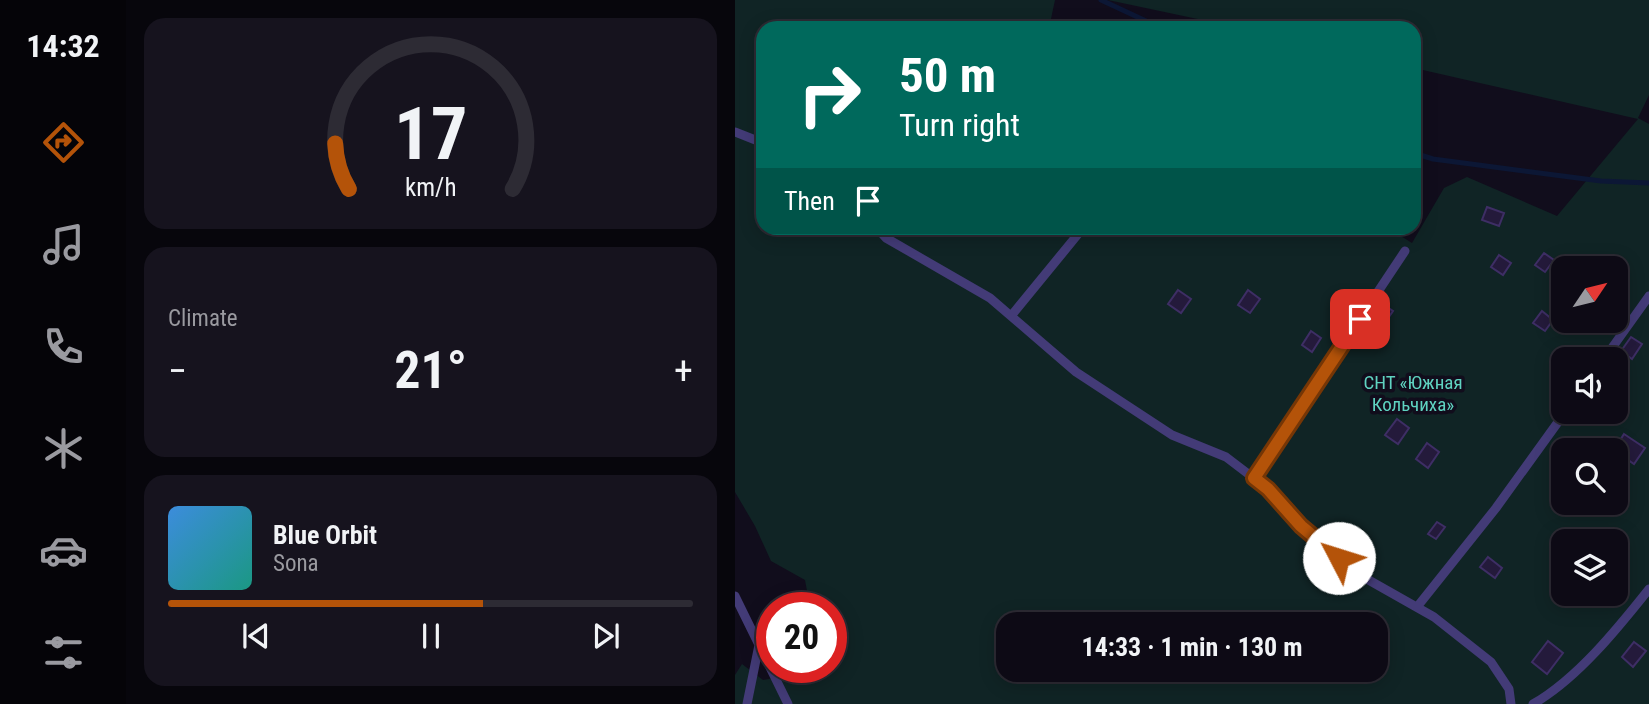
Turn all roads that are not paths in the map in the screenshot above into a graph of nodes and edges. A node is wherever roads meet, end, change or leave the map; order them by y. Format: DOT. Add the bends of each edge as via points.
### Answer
graph roads {
  1 [pos="735,132"];
  2 [pos="756,140"];
  3 [pos="883,235"];
  4 [pos="1077,235"];
  5 [pos="1405,251"];
  6 [pos="1649,296"];
  7 [pos="1011,316"];
  8 [pos="1613,347"];
  9 [pos="1557,424"];
  10 [pos="1254,478"];
  11 [pos="1649,589"];
  12 [pos="735,596"];
  13 [pos="1416,607"];
  14 [pos="756,639"];
  15 [pos="756,660"];
  16 [pos="778,683"];
  17 [pos="747,704"];
  18 [pos="788,704"];
  19 [pos="1511,704"];
  20 [pos="1533,704"];
  1 -- 2 [label="lane"];
  3 -- 7 [label="lane" via="990,298"];
  4 -- 7 [label="lane"];
  5 -- 10 [label="lane"];
  6 -- 8 [label="lane"];
  7 -- 10 [label="lane" via="1076,372 1172,435 1226,457"];
  9 -- 13 [label="lane"];
  10 -- 13 [label="lane" via="1301,526 1358,573"];
  11 -- 20 [label="lane" via="1613,635 1549,695"];
  12 -- 14 [label="lane"];
  13 -- 19 [label="lane" via="1491,662 1509,689"];
  15 -- 17 [label="lane"];
  16 -- 18 [label="lane"];
}
